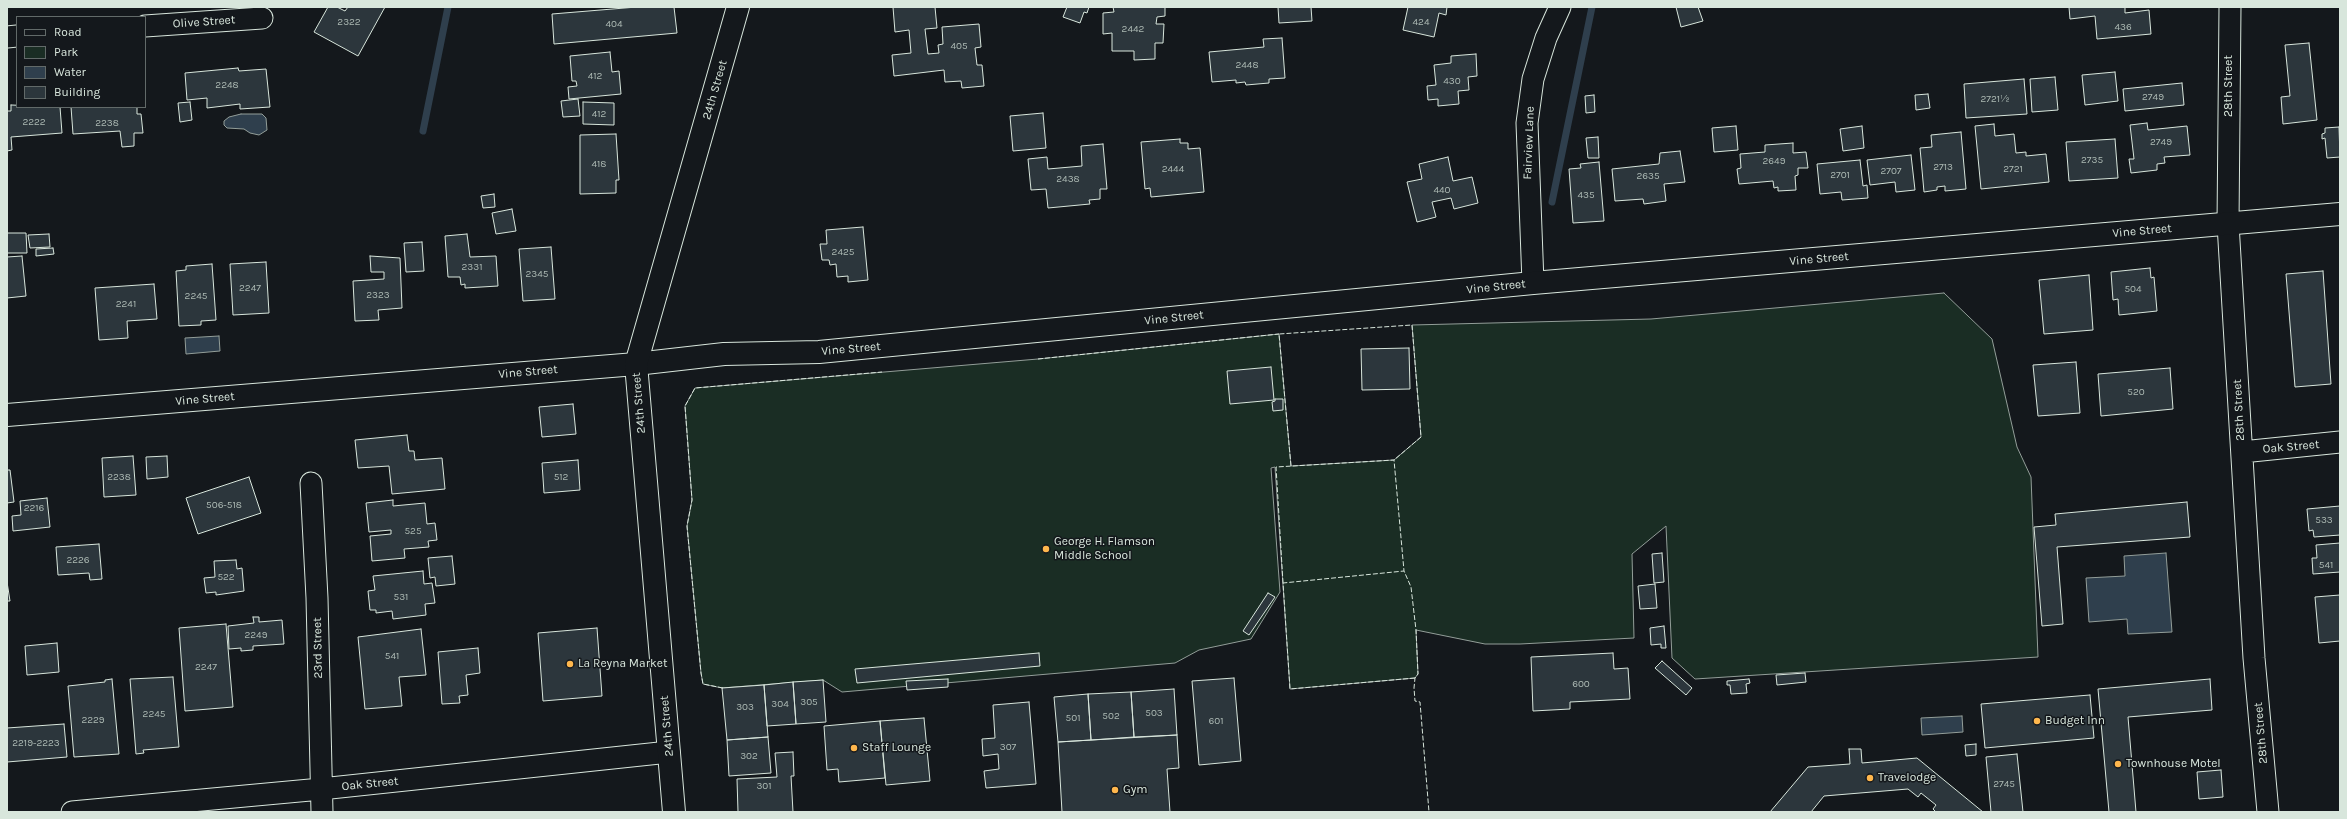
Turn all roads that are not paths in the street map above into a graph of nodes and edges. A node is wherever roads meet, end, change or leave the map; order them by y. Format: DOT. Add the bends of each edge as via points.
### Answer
graph roads {
  1 [pos="738,7"];
  2 [pos="1560,7"];
  3 [pos="2230,7"];
  4 [pos="262,18"];
  5 [pos="146,26"];
  6 [pos="2340,214"];
  7 [pos="2228,224"];
  8 [pos="1533,283"];
  9 [pos="636,364"];
  10 [pos="7,415"];
  11 [pos="2340,442"];
  12 [pos="2242,452"];
  13 [pos="311,483"];
  14 [pos="669,752"];
  15 [pos="321,789"];
  16 [pos="72,812"];
  17 [pos="322,812"];
  18 [pos="674,812"];
  19 [pos="2268,812"];
  1 -- 9 [label="street, 24th Street"];
  2 -- 8 [label="street, Fairview Lane" via="1546,38 1533,79 1527,123"];
  3 -- 7 [label="street, 28th Street"];
  4 -- 5 [label="street, Olive Street"];
  6 -- 7 [label="street, Vine Street"];
  7 -- 8 [label="street, Vine Street"];
  7 -- 12 [label="street, 28th Street"];
  8 -- 9 [label="street, Vine Street" via="827,352 724,354"];
  9 -- 10 [label="street, Vine Street"];
  9 -- 14 [label="street, 24th Street"];
  11 -- 12 [label="street, Oak Street"];
  12 -- 19 [label="street, 28th Street" via="2254,658"];
  13 -- 15 [label="street, 23rd Street" via="318,598"];
  14 -- 15 [label="street, Oak Street"];
  14 -- 18 [label="street, 24th Street"];
  15 -- 16 [label="street, Oak Street"];
  15 -- 17 [label="street, 23rd Street"];
}
